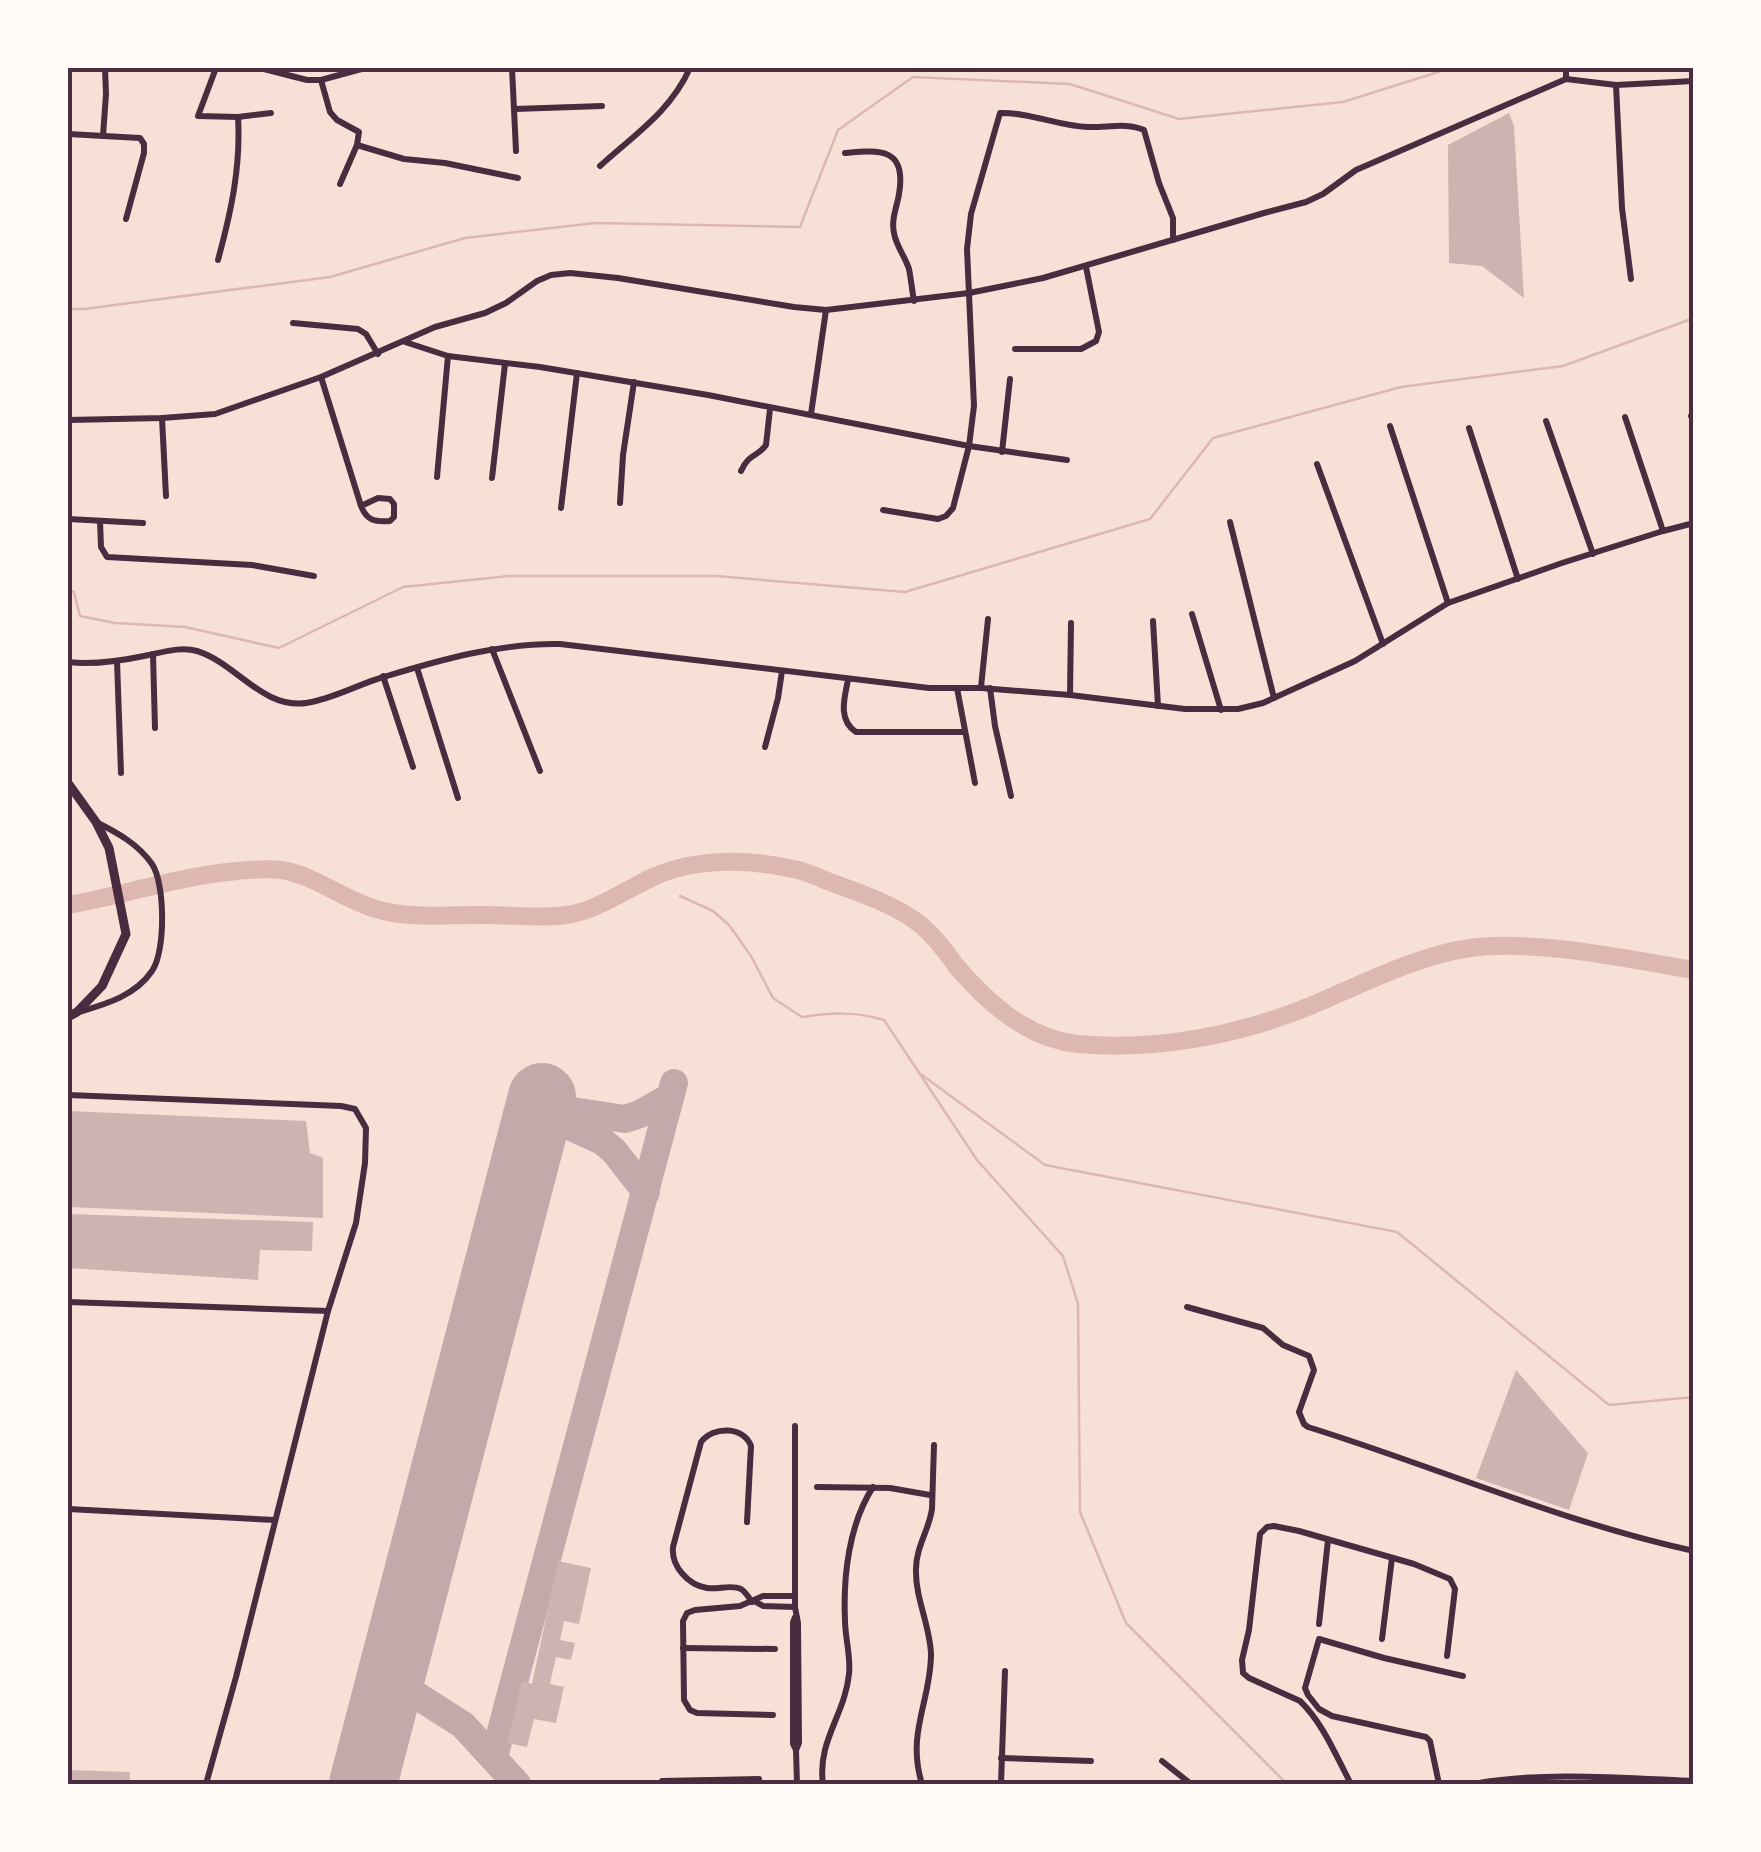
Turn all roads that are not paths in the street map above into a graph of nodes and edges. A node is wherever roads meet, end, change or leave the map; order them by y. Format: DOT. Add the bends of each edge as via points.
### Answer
graph roads {
  1 [pos="105,68"];
  2 [pos="216,68"];
  3 [pos="260,68"];
  4 [pos="366,68"];
  5 [pos="512,68"];
  6 [pos="690,68"];
  7 [pos="1566,68"];
  8 [pos="351,69"];
  9 [pos="1566,79"];
  10 [pos="321,80"];
  11 [pos="1694,82"];
  12 [pos="1616,85"];
  13 [pos="602,106"];
  14 [pos="514,110"];
  15 [pos="272,113"];
  16 [pos="238,117"];
  17 [pos="68,134"];
  18 [pos="103,136"];
  19 [pos="357,144"];
  20 [pos="516,151"];
  21 [pos="845,153"];
  22 [pos="600,166"];
  23 [pos="518,178"];
  24 [pos="340,184"];
  25 [pos="126,220"];
  26 [pos="1173,240"];
  27 [pos="218,260"];
  28 [pos="1086,267"];
  29 [pos="1631,279"];
  30 [pos="969,293"];
  31 [pos="914,300"];
  32 [pos="826,310"];
  33 [pos="292,323"];
  34 [pos="404,341"];
  35 [pos="1015,349"];
  36 [pos="378,354"];
  37 [pos="448,356"];
  38 [pos="505,364"];
  39 [pos="577,374"];
  40 [pos="321,377"];
  41 [pos="1010,379"];
  42 [pos="634,382"];
  43 [pos="770,409"];
  44 [pos="811,414"];
  45 [pos="1625,417"];
  46 [pos="162,418"];
  47 [pos="68,420"];
  48 [pos="1546,421"];
  49 [pos="1390,426"];
  50 [pos="1468,428"];
  51 [pos="968,446"];
  52 [pos="1002,452"];
  53 [pos="1067,460"];
  54 [pos="1317,464"];
  55 [pos="741,471"];
  56 [pos="437,477"];
  57 [pos="492,478"];
  58 [pos="166,496"];
  59 [pos="620,503"];
  60 [pos="361,506"];
  61 [pos="561,508"];
  62 [pos="883,510"];
  63 [pos="68,519"];
  64 [pos="100,521"];
  65 [pos="1230,522"];
  66 [pos="144,523"];
  67 [pos="1694,523"];
  68 [pos="1663,530"];
  69 [pos="1593,554"];
  70 [pos="314,576"];
  71 [pos="1518,579"];
  72 [pos="1448,604"];
  73 [pos="1192,614"];
  74 [pos="988,619"];
  75 [pos="1153,621"];
  76 [pos="1071,623"];
  77 [pos="1383,644"];
  78 [pos="492,649"];
  79 [pos="153,654"];
  80 [pos="116,660"];
  81 [pos="68,662"];
  82 [pos="417,668"];
  83 [pos="782,671"];
  84 [pos="383,676"];
  85 [pos="848,680"];
  86 [pos="957,688"];
  87 [pos="985,688"];
  88 [pos="1070,695"];
  89 [pos="1274,698"];
  90 [pos="1158,706"];
  91 [pos="1222,710"];
  92 [pos="155,728"];
  93 [pos="964,732"];
  94 [pos="765,748"];
  95 [pos="413,767"];
  96 [pos="540,771"];
  97 [pos="121,774"];
  98 [pos="68,783"];
  99 [pos="975,783"];
  100 [pos="1011,796"];
  101 [pos="458,798"];
  102 [pos="96,822"];
  103 [pos="72,1014"];
  104 [pos="68,1095"];
  105 [pos="68,1302"];
  106 [pos="1188,1306"];
  107 [pos="328,1311"];
  108 [pos="795,1426"];
  109 [pos="934,1445"];
  110 [pos="817,1487"];
  111 [pos="873,1487"];
  112 [pos="931,1495"];
  113 [pos="68,1509"];
  114 [pos="275,1520"];
  115 [pos="747,1522"];
  116 [pos="1328,1540"];
  117 [pos="1694,1552"];
  118 [pos="1392,1558"];
  119 [pos="795,1596"];
  120 [pos="753,1601"];
  121 [pos="795,1607"];
  122 [pos="1319,1624"];
  123 [pos="1382,1639"];
  124 [pos="684,1648"];
  125 [pos="776,1649"];
  126 [pos="1448,1656"];
  127 [pos="1005,1671"];
  128 [pos="1463,1676"];
  129 [pos="773,1714"];
  130 [pos="1002,1758"];
  131 [pos="1091,1761"];
  132 [pos="1162,1761"];
  133 [pos="662,1780"];
  134 [pos="1694,1782"];
  135 [pos="206,1784"];
  136 [pos="759,1784"];
  137 [pos="797,1784"];
  138 [pos="822,1784"];
  139 [pos="922,1784"];
  140 [pos="1001,1784"];
  141 [pos="1191,1784"];
  142 [pos="1351,1784"];
  143 [pos="1439,1784"];
  144 [pos="1473,1784"];
  1 -- 18 [label="street"];
  2 -- 16 [label="street" via="198,116"];
  3 -- 10 [label="street"];
  4 -- 8 [label="street"];
  5 -- 14 [label="street"];
  6 -- 22 [label="street" via="662,110"];
  7 -- 9 [label="street"];
  8 -- 10 [label="street"];
  9 -- 12 [label="street"];
  9 -- 26 [label="street" via="1356,170 1306,202"];
  10 -- 19 [label="street" via="330,112 356,128"];
  11 -- 12 [label="street"];
  12 -- 29 [label="street"];
  13 -- 14 [label="street"];
  14 -- 20 [label="street"];
  15 -- 16 [label="street"];
  16 -- 27 [label="street" via="234,203"];
  17 -- 18 [label="street"];
  18 -- 25 [label="street" via="140,138 144,144"];
  19 -- 23 [label="street"];
  19 -- 24 [label="street"];
  21 -- 31 [label="street" via="884,152 896,163 900,188 892,223"];
  26 -- 28 [label="street"];
  26 -- 30 [label="street" via="1173,218 1144,130 1003,112 969,226"];
  28 -- 30 [label="street"];
  28 -- 35 [label="street" via="1096,341 1081,349"];
  30 -- 31 [label="street"];
  30 -- 51 [label="street" via="974,406"];
  31 -- 32 [label="street"];
  32 -- 34 [label="street" via="570,273 550,275 485,314"];
  32 -- 44 [label="street"];
  33 -- 36 [label="street" via="358,329"];
  34 -- 36 [label="street"];
  34 -- 37 [label="street"];
  36 -- 40 [label="street"];
  37 -- 38 [label="street"];
  37 -- 56 [label="street"];
  38 -- 39 [label="street"];
  38 -- 57 [label="street"];
  39 -- 42 [label="street"];
  39 -- 61 [label="street"];
  40 -- 46 [label="street" via="215,414"];
  40 -- 60 [label="street"];
  41 -- 52 [label="street"];
  42 -- 43 [label="street"];
  42 -- 59 [label="street"];
  43 -- 44 [label="street"];
  43 -- 55 [label="street" via="766,445"];
  44 -- 51 [label="street"];
  45 -- 68 [label="street"];
  46 -- 47 [label="street"];
  46 -- 58 [label="street"];
  48 -- 69 [label="street"];
  49 -- 72 [label="street"];
  50 -- 71 [label="street"];
  51 -- 52 [label="street"];
  51 -- 62 [label="street" via="946,516"];
  52 -- 53 [label="street"];
  54 -- 77 [label="street"];
  60 -- 60 [label="street" via="372,521 394,516 390,499"];
  63 -- 64 [label="street"];
  64 -- 66 [label="street"];
  64 -- 70 [label="street" via="107,557 252,564"];
  65 -- 89 [label="street"];
  67 -- 68 [label="street"];
  68 -- 69 [label="street"];
  69 -- 71 [label="street"];
  71 -- 72 [label="street"];
  72 -- 77 [label="street"];
  73 -- 91 [label="street"];
  74 -- 87 [label="street"];
  75 -- 90 [label="street"];
  76 -- 88 [label="street"];
  77 -- 89 [label="street"];
  78 -- 82 [label="street"];
  78 -- 83 [label="street" via="560,644"];
  78 -- 96 [label="street"];
  79 -- 80 [label="street"];
  79 -- 84 [label="street" via="197,651 258,691 292,704"];
  79 -- 92 [label="street"];
  80 -- 81 [label="street"];
  80 -- 97 [label="street"];
  82 -- 84 [label="street"];
  82 -- 101 [label="street"];
  83 -- 85 [label="street"];
  83 -- 94 [label="street"];
  84 -- 95 [label="street"];
  85 -- 86 [label="street"];
  85 -- 93 [label="street" via="844,718 856,732"];
  86 -- 87 [label="street"];
  86 -- 93 [label="street"];
  87 -- 88 [label="street"];
  87 -- 100 [label="street"];
  88 -- 90 [label="street"];
  89 -- 91 [label="street"];
  90 -- 91 [label="street"];
  93 -- 99 [label="street"];
  98 -- 102 [label="main road"];
  102 -- 103 [label="main road" via="109,848 126,934 102,986"];
  102 -- 103 [label="street" via="121,834 156,871 160,955 125,996"];
  104 -- 107 [label="street" via="355,1109 366,1128 365,1163 356,1222"];
  105 -- 107 [label="street"];
  106 -- 117 [label="street" via="1263,1328 1309,1356 1314,1370 1299,1412 1308,1427 1596,1526"];
  107 -- 114 [label="street"];
  108 -- 119 [label="street"];
  109 -- 112 [label="street"];
  110 -- 111 [label="street"];
  111 -- 112 [label="street"];
  111 -- 138 [label="street" via="854,1527 844,1602 849,1674 823,1750"];
  112 -- 139 [label="street" via="915,1574 931,1656 916,1733"];
  113 -- 114 [label="street"];
  114 -- 135 [label="street"];
  115 -- 120 [label="street" via="749,1438 716,1431 701,1442 672,1559 702,1587 742,1589"];
  116 -- 118 [label="street"];
  116 -- 122 [label="street"];
  116 -- 142 [label="street" via="1274,1526 1260,1534 1242,1669 1306,1706"];
  118 -- 123 [label="street"];
  118 -- 126 [label="street" via="1454,1583"];
  119 -- 120 [label="street"];
  119 -- 121 [label="street"];
  120 -- 121 [label="street"];
  120 -- 124 [label="street" via="688,1613"];
  121 -- 137 [label="street"];
  124 -- 125 [label="street"];
  124 -- 129 [label="street" via="684,1700 690,1710"];
  127 -- 130 [label="street"];
  128 -- 143 [label="street" via="1319,1639 1306,1685 1328,1714 1426,1737"];
  130 -- 131 [label="street"];
  130 -- 140 [label="street"];
  132 -- 141 [label="street"];
  133 -- 136 [label="street"];
  134 -- 144 [label="street"];
}
